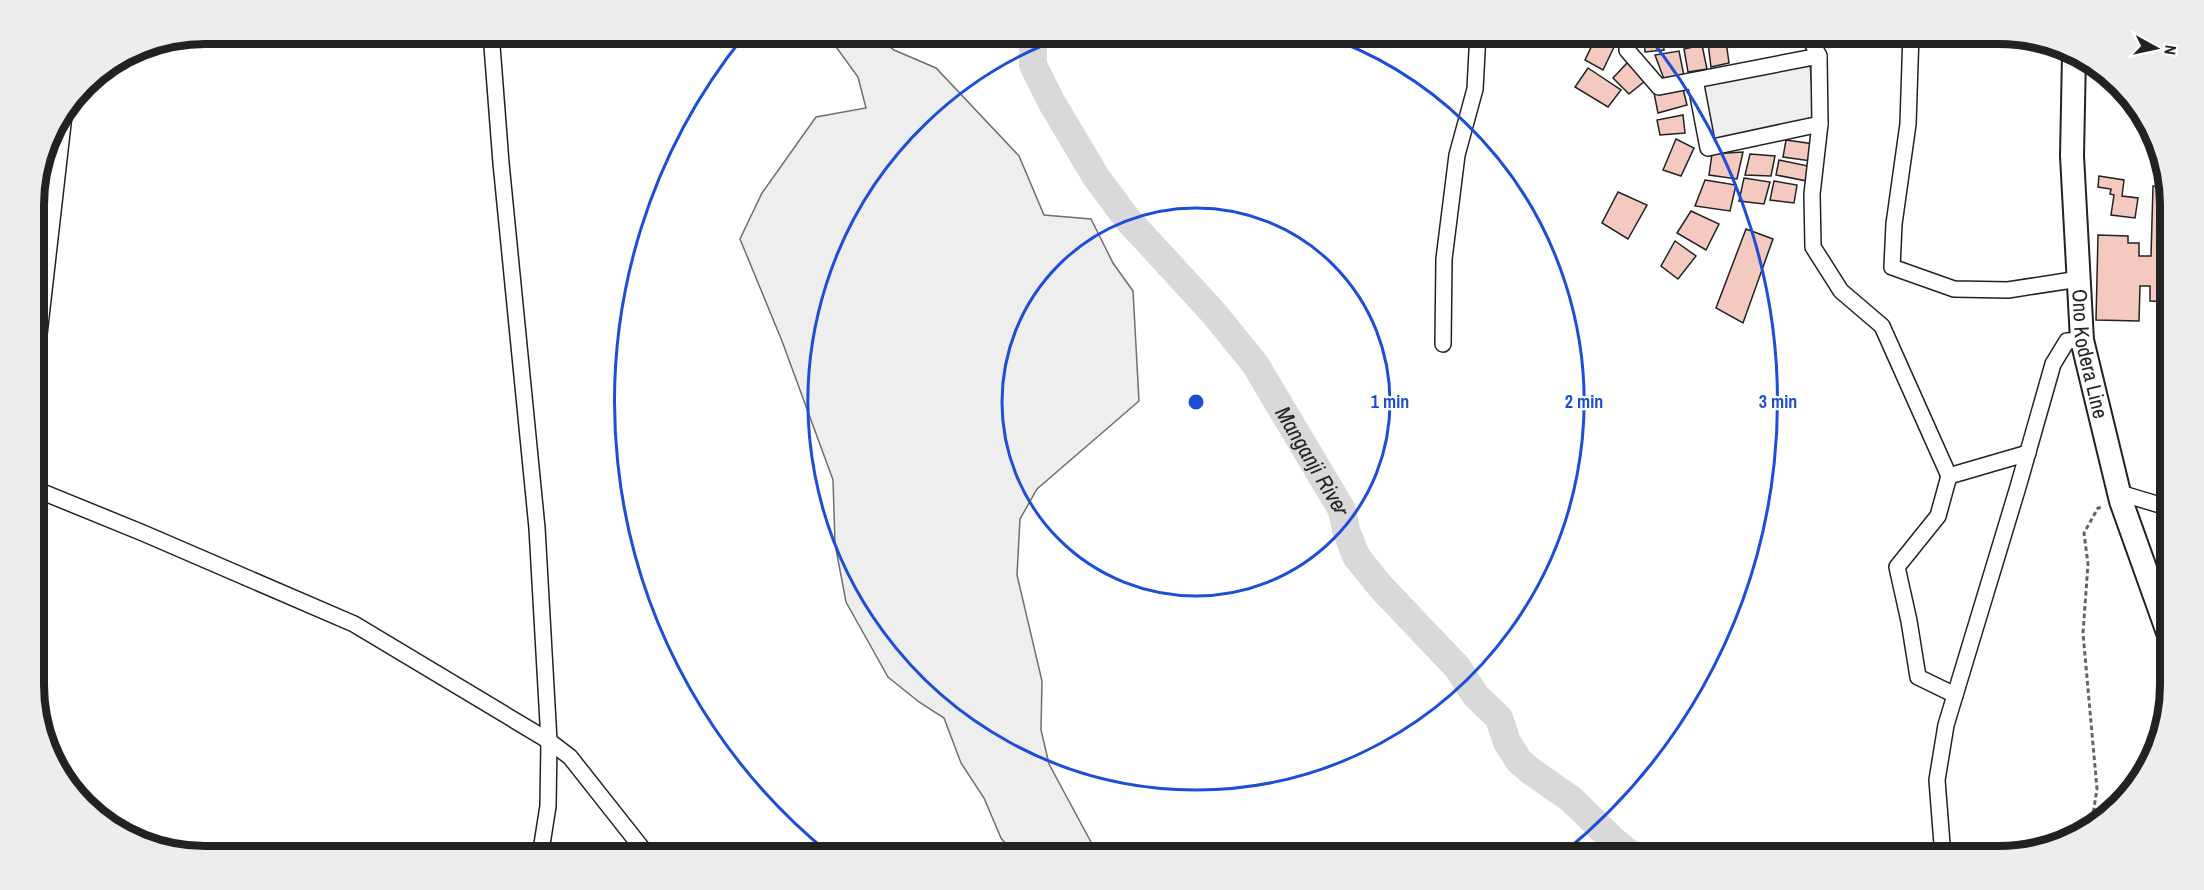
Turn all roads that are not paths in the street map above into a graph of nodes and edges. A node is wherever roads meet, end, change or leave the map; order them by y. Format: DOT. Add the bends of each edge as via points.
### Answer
graph roads {
  1 [pos="1477,43"];
  2 [pos="1630,43"];
  3 [pos="1812,43"];
  4 [pos="1911,43"];
  5 [pos="492,44"];
  6 [pos="1819,56"];
  7 [pos="2074,62"];
  8 [pos="1695,80"];
  9 [pos="1820,124"];
  10 [pos="58,138"];
  11 [pos="44,264"];
  12 [pos="2079,279"];
  13 [pos="2082,340"];
  14 [pos="1443,344"];
  15 [pos="2028,453"];
  16 [pos="1949,476"];
  17 [pos="44,493"];
  18 [pos="2121,497"];
  19 [pos="2160,506"];
  20 [pos="2160,609"];
  21 [pos="1955,695"];
  22 [pos="549,741"];
  23 [pos="542,846"];
  24 [pos="640,846"];
  25 [pos="1942,846"];
  1 -- 14 [label="street" via="1475,89 1458,154 1444,259"];
  2 -- 8 [label="street" via="1627,51 1659,87"];
  3 -- 6 [label="street"];
  4 -- 12 [label="street" via="1908,124 1892,267 1954,289 2008,290"];
  5 -- 22 [label="street" via="537,528"];
  6 -- 8 [label="street"];
  6 -- 9 [label="street"];
  7 -- 12 [label="main road, Ono Kodera Line" via="2072,156"];
  8 -- 9 [label="street" via="1708,148"];
  9 -- 16 [label="street" via="1812,194 1813,247 1841,291 1882,326"];
  10 -- 11 [label="street"];
  12 -- 13 [label="main road, Ono Kodera Line"];
  13 -- 15 [label="street" via="2067,341 2053,364"];
  13 -- 18 [label="main road, Ono Kodera Line"];
  15 -- 16 [label="street"];
  15 -- 21 [label="street"];
  16 -- 21 [label="street" via="1938,516 1896,567 1918,677"];
  17 -- 22 [label="street" via="354,624"];
  18 -- 19 [label="street"];
  18 -- 20 [label="main road, Ono Kodera Line"];
  21 -- 25 [label="street" via="1937,780"];
  22 -- 23 [label="street" via="548,806"];
  22 -- 24 [label="street" via="570,757"];
}
